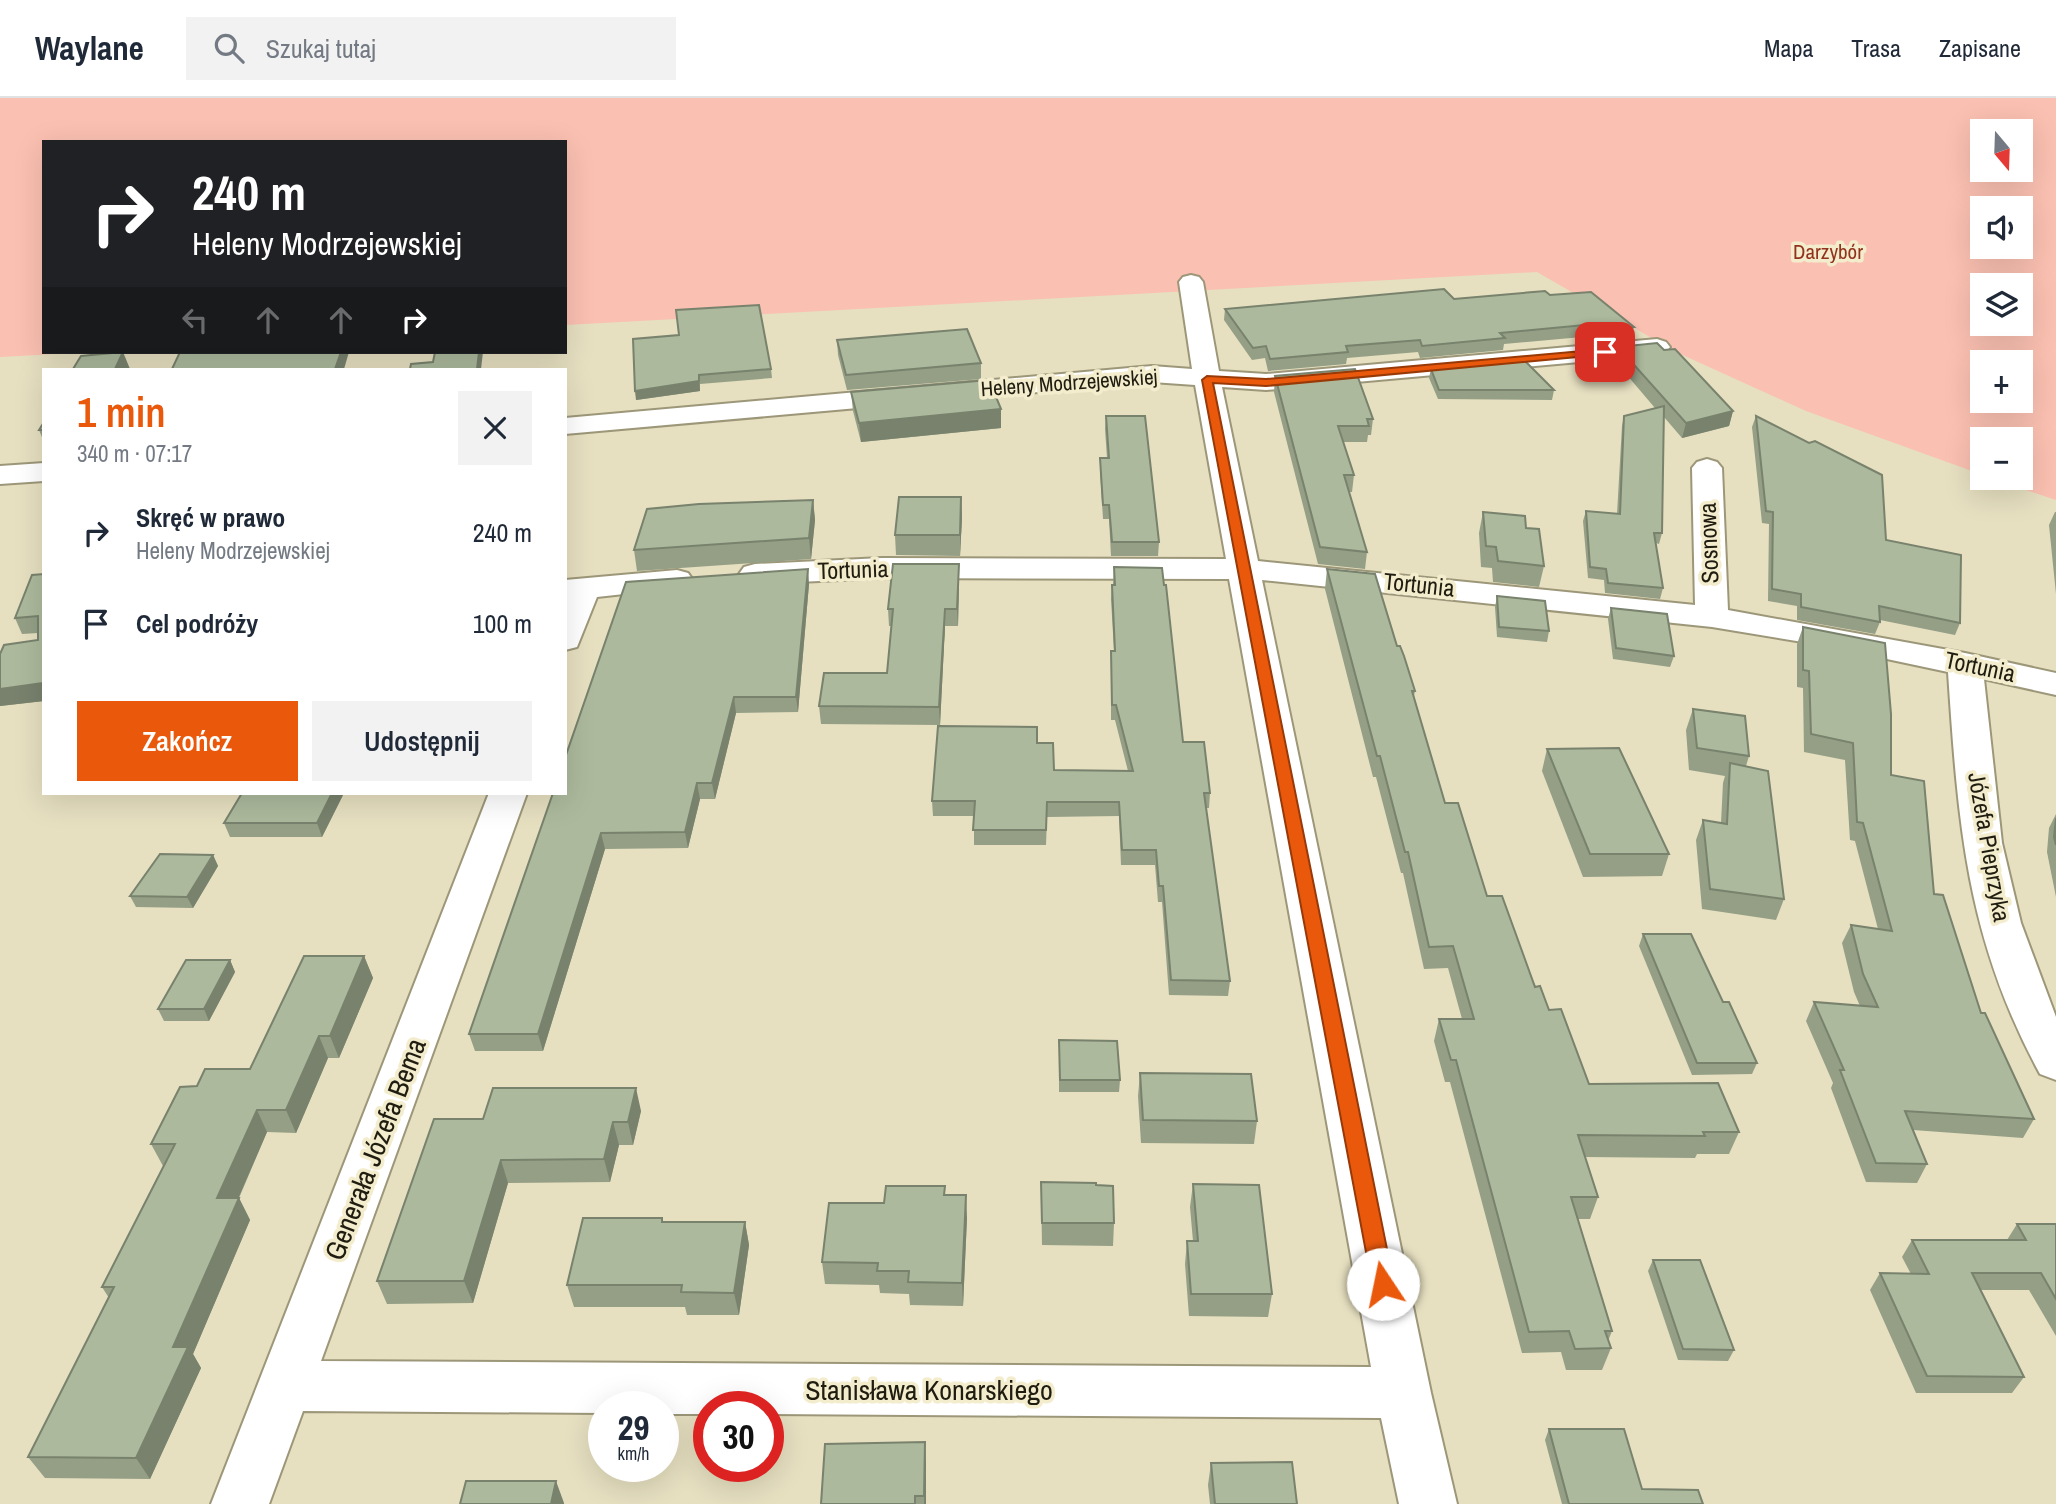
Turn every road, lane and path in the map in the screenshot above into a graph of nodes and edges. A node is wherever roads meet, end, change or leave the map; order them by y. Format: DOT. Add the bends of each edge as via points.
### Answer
graph roads {
  1 [pos="1191,282"];
  2 [pos="1657,347"];
  3 [pos="1207,380"];
  4 [pos="567,426"];
  5 [pos="1707,467"];
  6 [pos="42,471"];
  7 [pos="0,475"];
  8 [pos="1246,569"];
  9 [pos="575,589"];
  10 [pos="1712,618"];
  11 [pos="567,630"];
  12 [pos="1965,663"];
  13 [pos="2056,684"];
  14 [pos="507,795"];
  15 [pos="2056,1062"];
  16 [pos="286,1387"];
  17 [pos="1404,1393"];
  18 [pos="240,1504"];
  19 [pos="1428,1504"];
  1 -- 3 [label="street"];
  2 -- 3 [label="street, Heleny Modrzejewskiej" via="1266,382"];
  3 -- 4 [label="street, Heleny Modrzejewskiej" via="1152,374"];
  3 -- 8 [label="street"];
  5 -- 10 [label="street, Sosnowa"];
  6 -- 7 [label="street"];
  8 -- 9 [label="street, Tortunia" via="881,568"];
  8 -- 10 [label="street, Tortunia"];
  8 -- 17 [label="street"];
  9 -- 11 [label="street"];
  10 -- 12 [label="street, Tortunia"];
  12 -- 13 [label="street, Tortunia"];
  12 -- 15 [label="street, Józefa Pieprzyka" via="1993,902 2013,964"];
  14 -- 16 [label="street, Generała Józefa Bema"];
  16 -- 17 [label="street, Stanisława Konarskiego"];
  16 -- 18 [label="street, Generała Józefa Bema"];
  17 -- 19 [label="street"];
}
